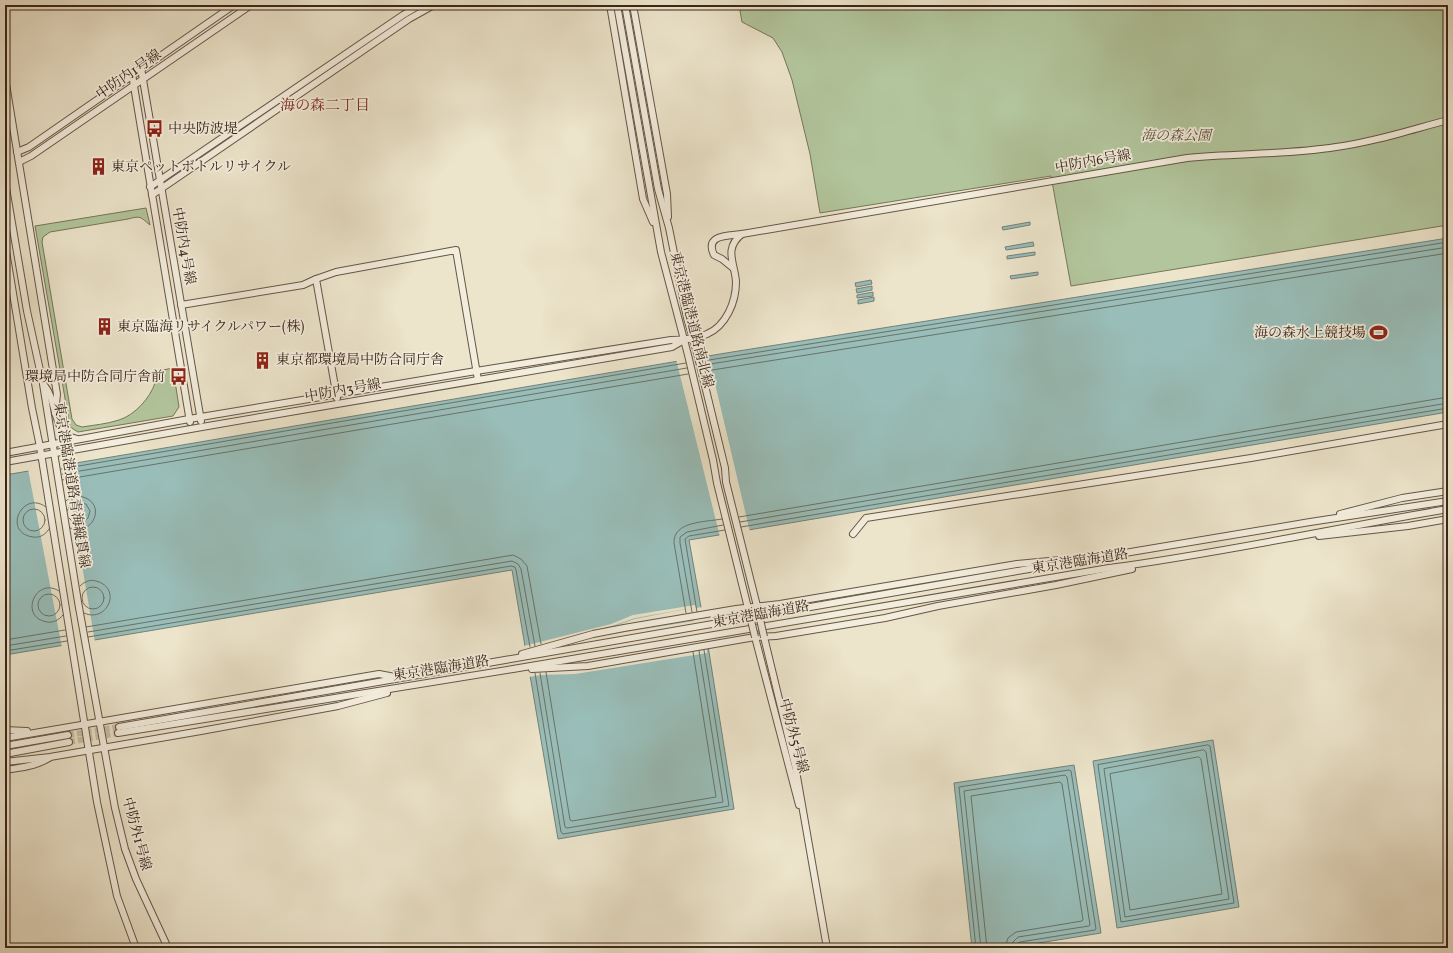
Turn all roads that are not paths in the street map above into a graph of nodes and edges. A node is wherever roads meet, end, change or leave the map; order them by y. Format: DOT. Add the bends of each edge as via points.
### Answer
graph roads {
  1 [pos="234,5"];
  2 [pos="251,5"];
  3 [pos="420,5"];
  4 [pos="434,5"];
  5 [pos="610,5"];
  6 [pos="617,5"];
  7 [pos="625,5"];
  8 [pos="633,5"];
  9 [pos="141,68"];
  10 [pos="132,74"];
  11 [pos="5,78"];
  12 [pos="143,80"];
  13 [pos="134,86"];
  14 [pos="1448,120"];
  15 [pos="17,152"];
  16 [pos="19,162"];
  17 [pos="160,181"];
  18 [pos="5,182"];
  19 [pos="150,187"];
  20 [pos="161,189"];
  21 [pos="152,195"];
  22 [pos="669,228"];
  23 [pos="657,231"];
  24 [pos="742,234"];
  25 [pos="725,237"];
  26 [pos="5,244"];
  27 [pos="732,246"];
  28 [pos="733,268"];
  29 [pos="316,279"];
  30 [pos="181,305"];
  31 [pos="693,338"];
  32 [pos="684,340"];
  33 [pos="476,371"];
  34 [pos="478,380"];
  35 [pos="43,384"];
  36 [pos="336,395"];
  37 [pos="338,404"];
  38 [pos="55,413"];
  39 [pos="200,418"];
  40 [pos="189,419"];
  41 [pos="1448,424"];
  42 [pos="202,427"];
  43 [pos="191,429"];
  44 [pos="80,439"];
  45 [pos="53,445"];
  46 [pos="40,447"];
  47 [pos="5,453"];
  48 [pos="54,454"];
  49 [pos="41,456"];
  50 [pos="5,462"];
  51 [pos="1448,491"];
  52 [pos="1448,501"];
  53 [pos="1448,509"];
  54 [pos="1448,519"];
  55 [pos="1310,522"];
  56 [pos="853,534"];
  57 [pos="1303,536"];
  58 [pos="1109,556"];
  59 [pos="1149,563"];
  60 [pos="757,606"];
  61 [pos="748,608"];
  62 [pos="755,637"];
  63 [pos="764,637"];
  64 [pos="503,660"];
  65 [pos="514,669"];
  66 [pos="401,678"];
  67 [pos="434,682"];
  68 [pos="100,721"];
  69 [pos="85,724"];
  70 [pos="5,730"];
  71 [pos="37,732"];
  72 [pos="68,735"];
  73 [pos="5,738"];
  74 [pos="69,742"];
  75 [pos="5,746"];
  76 [pos="104,747"];
  77 [pos="89,750"];
  78 [pos="5,754"];
  79 [pos="50,757"];
  80 [pos="5,762"];
  81 [pos="5,770"];
  82 [pos="809,840"];
  83 [pos="136,948"];
  84 [pos="168,948"];
  85 [pos="827,948"];
  1 -- 9 [label="street, 中防内1号線"];
  2 -- 12 [label="street, 中防内1号線"];
  3 -- 17 [label="street"];
  4 -- 20 [label="street" via="409,19"];
  5 -- 23 [label="street" via="642,199"];
  6 -- 23 [label="street, 東京港臨港道路南北線"];
  7 -- 22 [label="street, 東京港臨港道路南北線" via="658,189"];
  8 -- 22 [label="street" via="667,194"];
  9 -- 10 [label="street, 中防内1号線"];
  9 -- 12 [label="street, 中防内4号線"];
  10 -- 13 [label="street, 中防内4号線"];
  10 -- 15 [label="street, 中防内1号線" via="29,147"];
  11 -- 15 [label="street"];
  12 -- 13 [label="street, 中防内1号線"];
  12 -- 17 [label="street, 中防内4号線"];
  13 -- 16 [label="street, 中防内1号線"];
  13 -- 19 [label="street, 中防内4号線"];
  14 -- 24 [label="street, 中防内6号線" via="1335,148 1187,158"];
  15 -- 16 [label="street"];
  16 -- 38 [label="street" via="57,394"];
  17 -- 19 [label="street"];
  17 -- 20 [label="street, 中防内4号線"];
  18 -- 35 [label="street, 東京港臨港道路青海縦貫線" via="27,311"];
  19 -- 21 [label="street, 中防内4号線"];
  20 -- 21 [label="street"];
  20 -- 30 [label="street, 中防内4号線"];
  21 -- 40 [label="street, 中防内4号線"];
  22 -- 31 [label="street, 東京港臨港道路南北線"];
  23 -- 32 [label="street, 東京港臨港道路南北線"];
  24 -- 25 [label="street, 中防内6号線"];
  24 -- 27 [label="street"];
  25 -- 27 [label="street"];
  25 -- 28 [label="street" via="714,240 712,250 714,255"];
  26 -- 46 [label="street, 東京港臨港道路青海縦貫線"];
  27 -- 28 [label="street"];
  28 -- 31 [label="street" via="736,290 729,311 720,324 708,334"];
  29 -- 30 [label="street" via="303,285"];
  29 -- 33 [label="street" via="336,272 456,250"];
  29 -- 36 [label="street"];
  30 -- 39 [label="street, 中防内4号線"];
  31 -- 32 [label="street, 中防内3号線"];
  31 -- 60 [label="street, 東京港臨港道路南北線"];
  32 -- 33 [label="street, 中防内3号線"];
  32 -- 34 [label="street, 中防内3号線" via="672,347"];
  32 -- 61 [label="street, 東京港臨港道路南北線"];
  33 -- 34 [label="street"];
  33 -- 36 [label="street, 中防内3号線"];
  34 -- 37 [label="street, 中防内3号線"];
  35 -- 38 [label="street" via="49,393"];
  35 -- 45 [label="street, 東京港臨港道路青海縦貫線"];
  36 -- 37 [label="street"];
  36 -- 39 [label="street, 中防内3号線"];
  37 -- 42 [label="street, 中防内3号線"];
  38 -- 44 [label="street" via="64,433"];
  39 -- 40 [label="street, 中防内3号線"];
  39 -- 42 [label="street, 中防内4号線"];
  40 -- 43 [label="street, 中防内4号線"];
  40 -- 44 [label="street, 中防内3号線"];
  41 -- 56 [label="street" via="1252,458 866,518"];
  42 -- 43 [label="street, 中防内3号線"];
  43 -- 48 [label="street, 中防内3号線"];
  44 -- 45 [label="street, 中防内3号線"];
  45 -- 46 [label="street, 中防内3号線"];
  45 -- 48 [label="street, 東京港臨港道路青海縦貫線"];
  46 -- 47 [label="street, 中防内3号線"];
  46 -- 49 [label="street, 東京港臨港道路青海縦貫線"];
  48 -- 49 [label="street, 中防内3号線"];
  48 -- 68 [label="street, 東京港臨港道路青海縦貫線"];
  49 -- 50 [label="street, 中防内3号線"];
  49 -- 69 [label="street, 東京港臨港道路青海縦貫線"];
  51 -- 55 [label="street" via="1402,498"];
  52 -- 55 [label="street, 東京港臨海道路"];
  53 -- 57 [label="street, 東京港臨海道路"];
  54 -- 57 [label="street" via="1328,536"];
  55 -- 58 [label="street, 東京港臨海道路"];
  57 -- 59 [label="street, 東京港臨海道路"];
  58 -- 60 [label="street" via="1018,564"];
  58 -- 64 [label="street, 東京港臨海道路"];
  59 -- 63 [label="street" via="1056,585 885,618"];
  59 -- 65 [label="street, 東京港臨海道路"];
  60 -- 61 [label="street, bridge"];
  60 -- 63 [label="street, 東京港臨港道路南北線, bridge"];
  61 -- 62 [label="street, 東京港臨港道路南北線, bridge"];
  61 -- 64 [label="street" via="593,634"];
  62 -- 63 [label="street, bridge"];
  62 -- 65 [label="street" via="588,666"];
  62 -- 82 [label="street, 中防外5号線"];
  63 -- 82 [label="street, 中防外5号線" via="795,765"];
  64 -- 66 [label="street, 東京港臨海道路"];
  65 -- 67 [label="street, 東京港臨海道路"];
  66 -- 67 [label="street, 東京港臨海道路" via="118,730"];
  66 -- 68 [label="street" via="379,674"];
  67 -- 76 [label="street" via="338,706"];
  68 -- 69 [label="street"];
  68 -- 76 [label="street, 中防外1号線"];
  69 -- 71 [label="street"];
  69 -- 77 [label="street"];
  70 -- 71 [label="street"];
  71 -- 73 [label="street"];
  72 -- 75 [label="street"];
  74 -- 78 [label="street"];
  76 -- 77 [label="street"];
  76 -- 84 [label="street, 中防外1号線" via="125,849"];
  77 -- 79 [label="street"];
  77 -- 83 [label="street" via="117,896"];
  79 -- 80 [label="street"];
  79 -- 81 [label="street" via="42,762"];
  82 -- 85 [label="street, 中防外5号線"];
}
